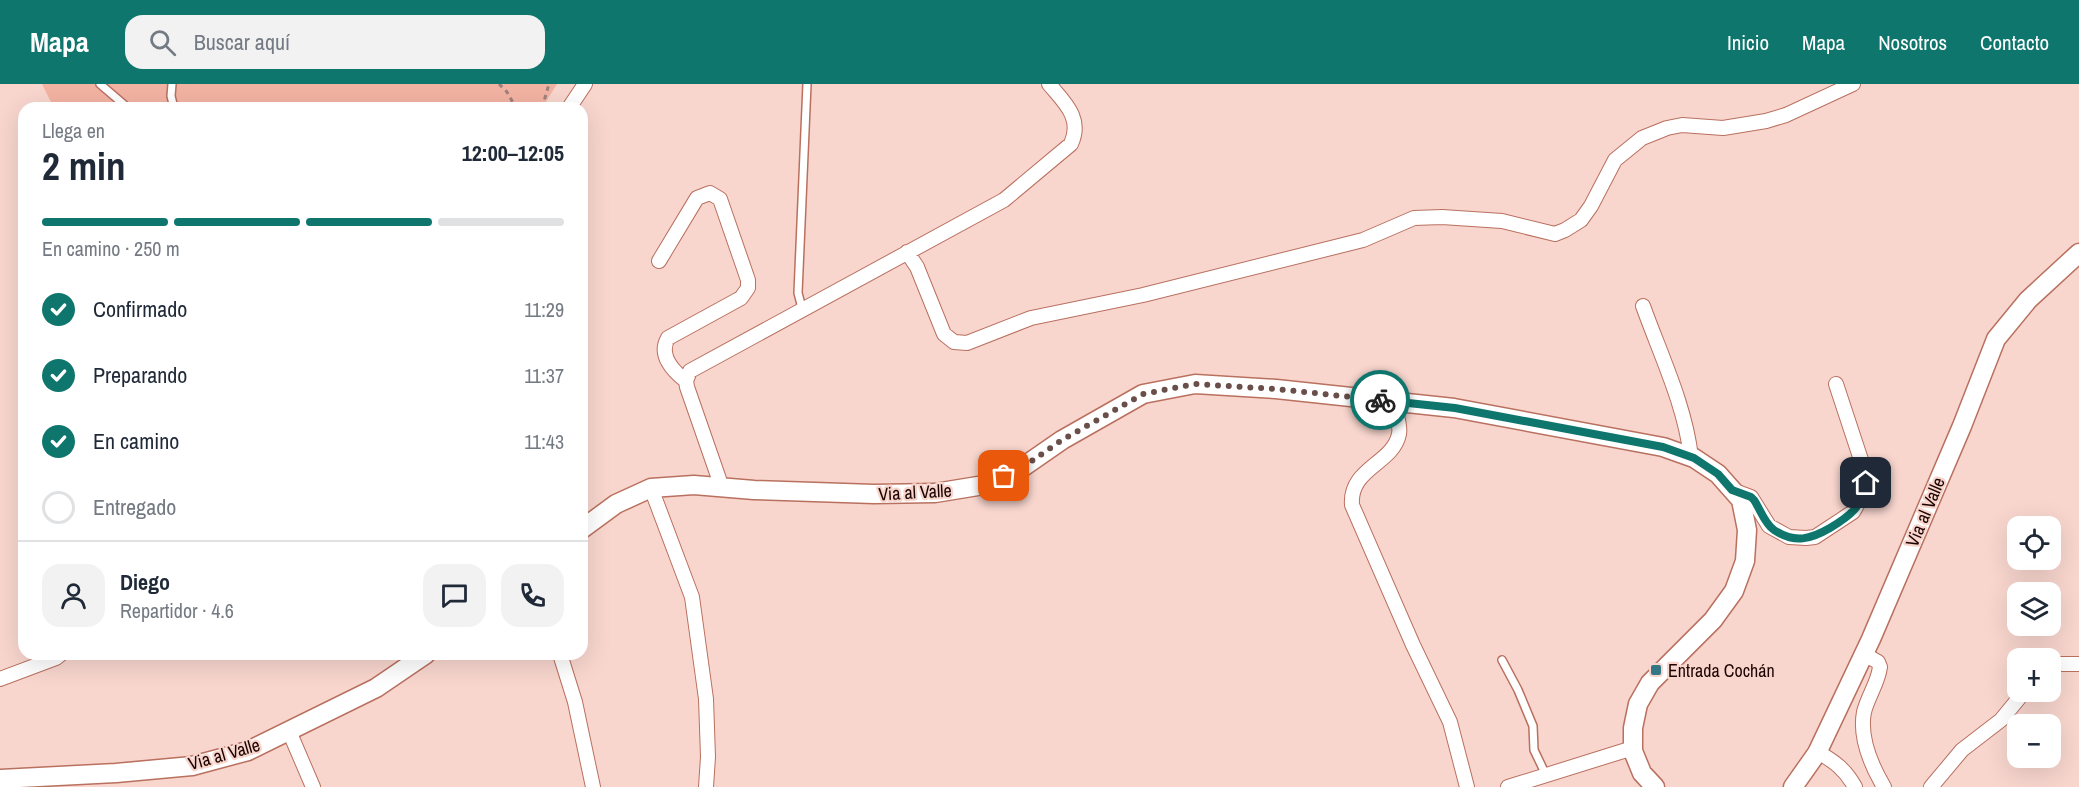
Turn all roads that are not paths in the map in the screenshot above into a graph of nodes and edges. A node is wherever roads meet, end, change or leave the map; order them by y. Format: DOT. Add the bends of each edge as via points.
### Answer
graph roads {
  1 [pos="100,84"];
  2 [pos="172,84"];
  3 [pos="585,84"];
  4 [pos="807,84"];
  5 [pos="1049,84"];
  6 [pos="1853,84"];
  7 [pos="121,102"];
  8 [pos="172,102"];
  9 [pos="573,102"];
  10 [pos="907,252"];
  11 [pos="2079,253"];
  12 [pos="658,261"];
  13 [pos="1643,306"];
  14 [pos="802,308"];
  15 [pos="686,381"];
  16 [pos="1836,384"];
  17 [pos="1394,402"];
  18 [pos="1691,457"];
  19 [pos="717,486"];
  20 [pos="651,488"];
  21 [pos="1732,490"];
  22 [pos="588,525"];
  23 [pos="1864,654"];
  24 [pos="51,660"];
  25 [pos="417,660"];
  26 [pos="562,660"];
  27 [pos="1502,660"];
  28 [pos="2061,664"];
  29 [pos="2079,664"];
  30 [pos="0,679"];
  31 [pos="2016,702"];
  32 [pos="289,731"];
  33 [pos="1633,748"];
  34 [pos="1816,752"];
  35 [pos="1546,775"];
  36 [pos="0,779"];
  37 [pos="93,781"];
  38 [pos="313,787"];
  39 [pos="593,787"];
  40 [pos="706,787"];
  41 [pos="1467,787"];
  42 [pos="1508,787"];
  43 [pos="1655,787"];
  44 [pos="1793,787"];
  45 [pos="1855,787"];
  46 [pos="1884,787"];
  47 [pos="1931,787"];
  1 -- 7 [label="lane"];
  2 -- 8 [label="lane"];
  3 -- 9 [label="street"];
  4 -- 14 [label="lane" via="798,293"];
  5 -- 10 [label="street" via="1075,118 1071,144 1004,200"];
  6 -- 10 [label="street" via="1766,121 1723,128 1682,125 1642,138 1615,160 1587,213 1575,225 1555,234 1502,221 1414,218 1363,240 1143,295 1030,318 967,343 954,342 944,334"];
  10 -- 14 [label="street"];
  11 -- 23 [label="main road, Via al Valle" via="2028,300 1996,339"];
  12 -- 15 [label="street" via="697,198 710,193 718,196 748,288 741,298 668,338 665,353 673,371"];
  13 -- 18 [label="street" via="1682,409"];
  14 -- 15 [label="street" via="694,367"];
  15 -- 19 [label="street"];
  16 -- 21 [label="street" via="1866,475 1865,491 1853,513 1815,537 1789,537 1769,526 1751,497"];
  17 -- 18 [label="main road, Via al Valle" via="1546,424 1663,447"];
  17 -- 19 [label="main road, Via al Valle" via="1195,384 1143,394 1023,467 984,486 935,493 874,494"];
  17 -- 41 [label="street" via="1400,433 1392,448 1357,480 1352,505 1449,722"];
  18 -- 21 [label="main road, Via al Valle" via="1718,474"];
  19 -- 20 [label="main road, Via al Valle"];
  20 -- 22 [label="main road, Via al Valle" via="616,504"];
  20 -- 40 [label="street" via="692,597 706,699"];
  21 -- 33 [label="main road, Via al Valle" via="1741,500 1747,530 1745,561 1734,591 1713,620 1650,683 1638,704 1632,728"];
  23 -- 34 [label="main road, Via al Valle"];
  23 -- 46 [label="street" via="1880,667 1864,712 1864,740"];
  24 -- 30 [label="street"];
  25 -- 32 [label="main road, Via al Valle" via="376,688"];
  26 -- 39 [label="street"];
  27 -- 35 [label="lane" via="1533,726 1534,750"];
  28 -- 29 [label="street"];
  31 -- 47 [label="street" via="2001,720 1962,750"];
  32 -- 37 [label="main road, Via al Valle" via="248,751 192,766"];
  32 -- 38 [label="street"];
  33 -- 35 [label="street"];
  33 -- 43 [label="main road, Via al Valle" via="1642,773"];
  34 -- 44 [label="main road, Via al Valle"];
  34 -- 45 [label="street" via="1837,763"];
  35 -- 42 [label="street"];
  36 -- 37 [label="main road, Via al Valle"];
}
